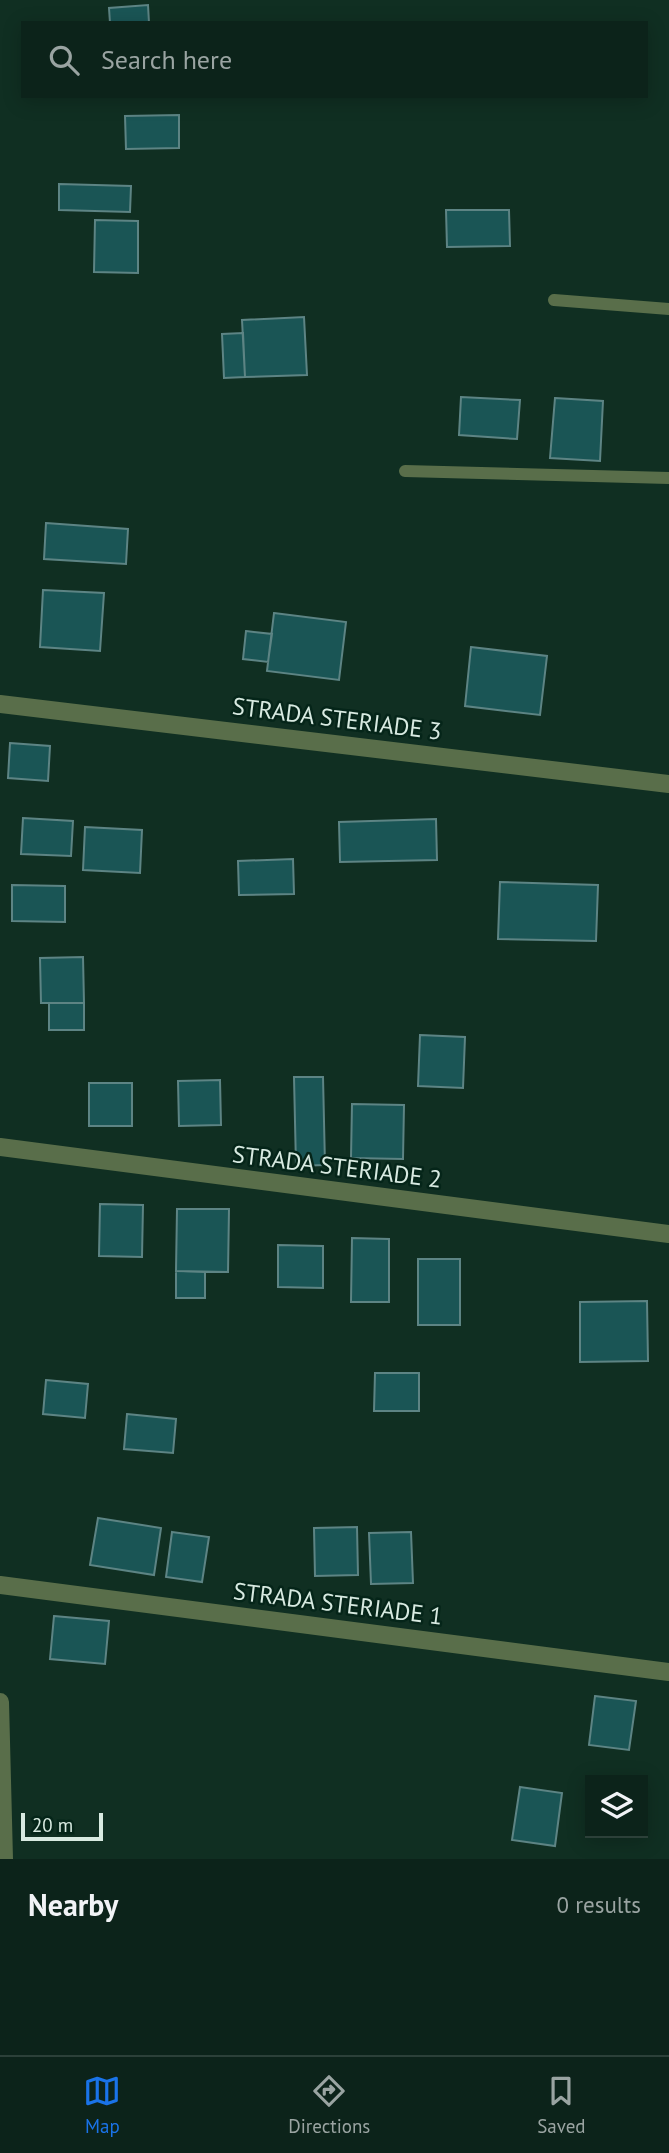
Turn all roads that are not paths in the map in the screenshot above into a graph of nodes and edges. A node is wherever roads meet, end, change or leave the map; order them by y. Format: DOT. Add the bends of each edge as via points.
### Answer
graph roads {
  1 [pos="554,300"];
  2 [pos="669,309"];
  3 [pos="405,471"];
  4 [pos="669,478"];
  5 [pos="0,704"];
  6 [pos="669,784"];
  7 [pos="0,1147"];
  8 [pos="669,1234"];
  9 [pos="0,1584"];
  10 [pos="669,1672"];
  11 [pos="0,1702"];
  12 [pos="4,1859"];
  1 -- 2 [label="lane"];
  3 -- 4 [label="lane"];
  5 -- 6 [label="street, STRADA STERIADE 3"];
  7 -- 8 [label="street, STRADA STERIADE 2"];
  9 -- 10 [label="street, STRADA STERIADE 1"];
  11 -- 12 [label="street"];
}
